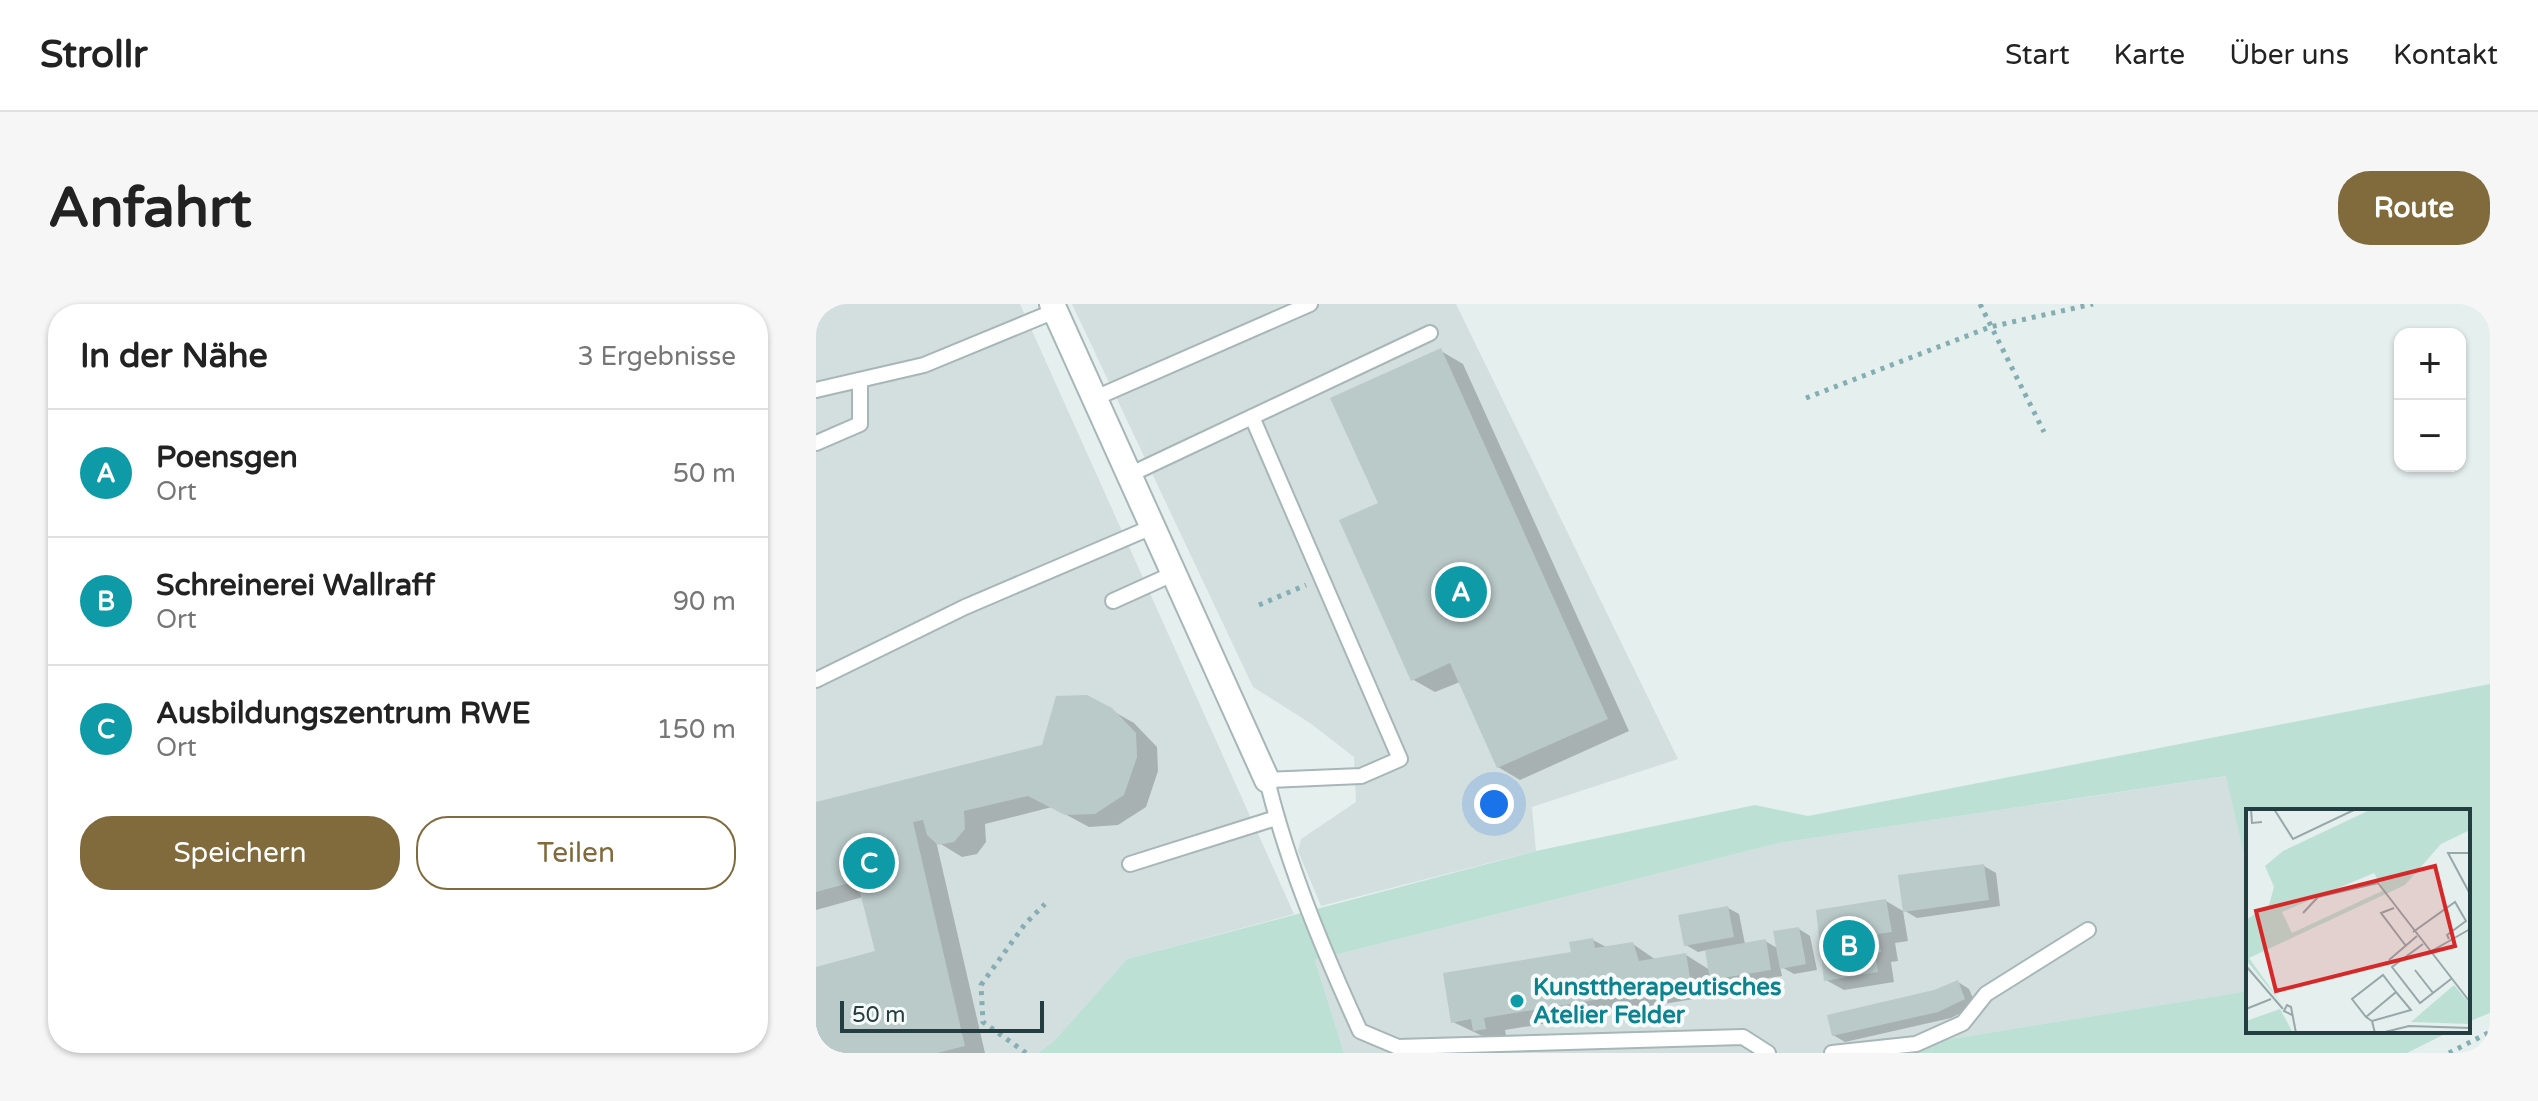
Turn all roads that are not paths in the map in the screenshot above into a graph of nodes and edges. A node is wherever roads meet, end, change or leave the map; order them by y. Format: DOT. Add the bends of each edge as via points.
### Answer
graph roads {
  1 [pos="1310,304"];
  2 [pos="1053,307"];
  3 [pos="1430,333"];
  4 [pos="860,380"];
  5 [pos="816,390"];
  6 [pos="1093,399"];
  7 [pos="1252,417"];
  8 [pos="816,443"];
  9 [pos="1129,475"];
  10 [pos="1152,527"];
  11 [pos="1175,573"];
  12 [pos="1113,601"];
  13 [pos="816,680"];
  14 [pos="1267,780"];
  15 [pos="1276,818"];
  16 [pos="1130,864"];
  17 [pos="2088,930"];
  18 [pos="1768,1053"];
  19 [pos="1832,1053"];
  1 -- 6 [label="lane"];
  2 -- 4 [label="lane" via="924,365"];
  2 -- 6 [label="street"];
  3 -- 7 [label="lane"];
  4 -- 5 [label="lane"];
  4 -- 8 [label="lane" via="860,424"];
  6 -- 9 [label="street"];
  7 -- 9 [label="lane"];
  7 -- 14 [label="lane" via="1400,759 1361,776"];
  9 -- 10 [label="street"];
  10 -- 11 [label="street"];
  10 -- 13 [label="lane" via="965,607"];
  11 -- 12 [label="lane"];
  11 -- 14 [label="street"];
  14 -- 15 [label="lane"];
  15 -- 16 [label="lane"];
  15 -- 18 [label="lane" via="1360,1031 1398,1047 1743,1037"];
  17 -- 19 [label="lane" via="1986,994 1963,1023 1916,1044"];
}
